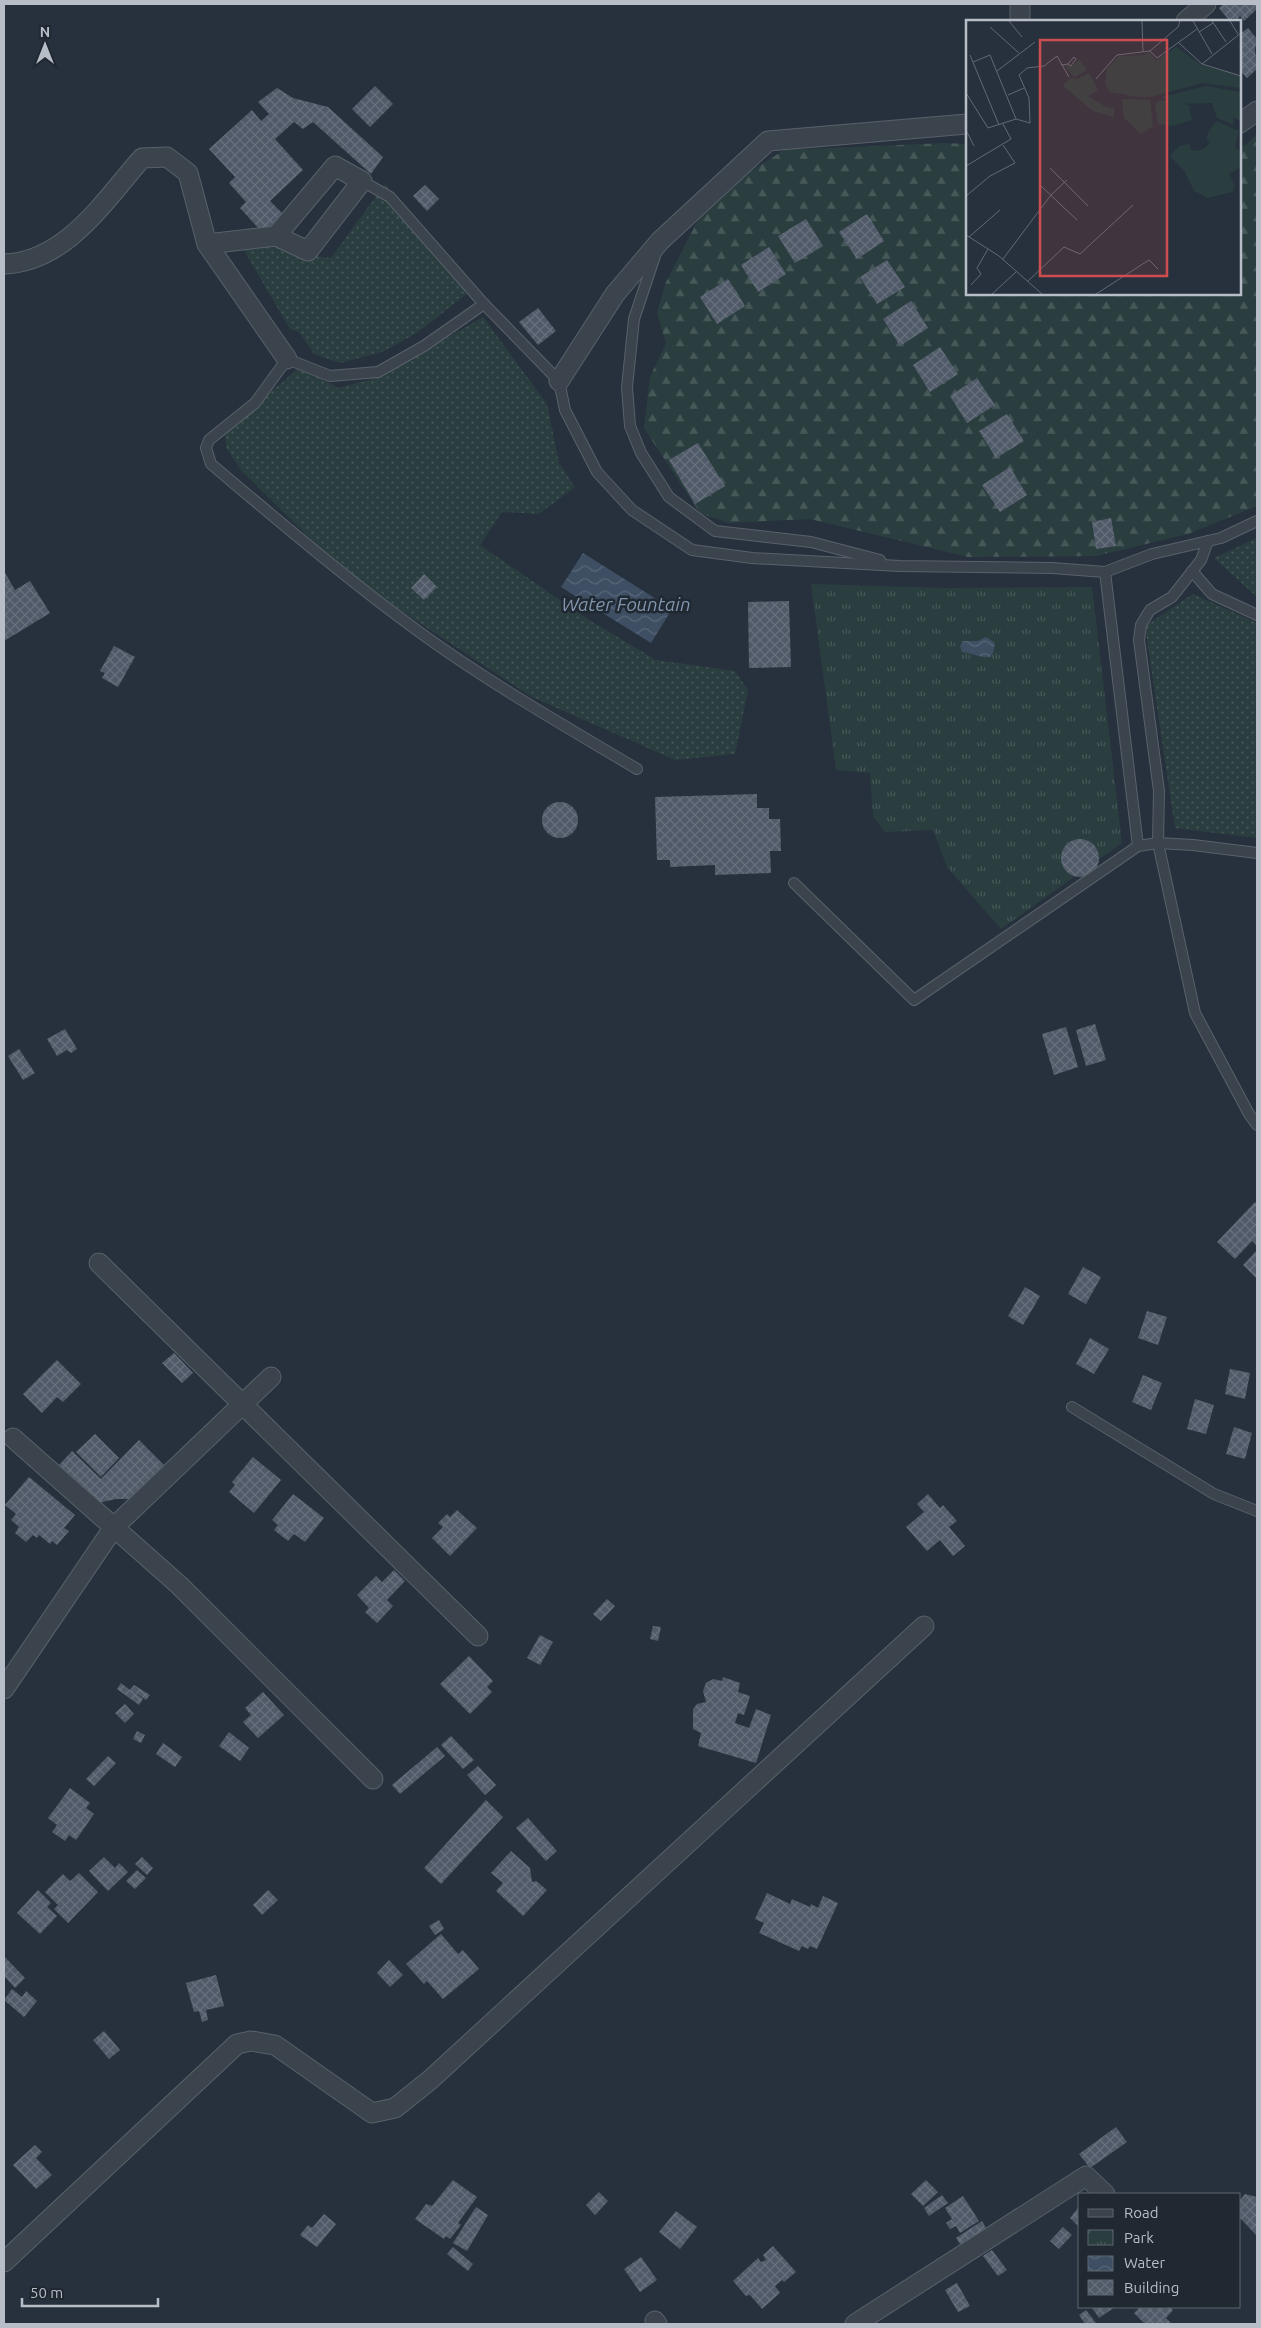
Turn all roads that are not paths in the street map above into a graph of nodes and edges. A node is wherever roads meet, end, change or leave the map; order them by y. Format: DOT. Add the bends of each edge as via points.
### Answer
graph roads {
  1 [pos="1020,4"];
  2 [pos="1206,4"];
  3 [pos="1020,20"];
  4 [pos="1187,20"];
  5 [pos="1257,111"];
  6 [pos="1241,122"];
  7 [pos="966,124"];
  8 [pos="362,181"];
  9 [pos="276,236"];
  10 [pos="660,241"];
  11 [pos="207,244"];
  12 [pos="4,264"];
  13 [pos="484,304"];
  14 [pos="287,359"];
  15 [pos="560,381"];
  16 [pos="1257,521"];
  17 [pos="1208,540"];
  18 [pos="900,566"];
  19 [pos="1192,571"];
  20 [pos="1105,572"];
  21 [pos="1257,615"];
  22 [pos="637,769"];
  23 [pos="1158,843"];
  24 [pos="1138,846"];
  25 [pos="1257,854"];
  26 [pos="794,883"];
  27 [pos="1257,1125"];
  28 [pos="100,1263"];
  29 [pos="271,1377"];
  30 [pos="244,1403"];
  31 [pos="1072,1407"];
  32 [pos="12,1438"];
  33 [pos="1257,1511"];
  34 [pos="114,1527"];
  35 [pos="924,1626"];
  36 [pos="478,1636"];
  37 [pos="4,1689"];
  38 [pos="373,1779"];
  39 [pos="1104,2193"];
  40 [pos="4,2262"];
  41 [pos="855,2324"];
  1 -- 3 [label="street"];
  2 -- 4 [label="street"];
  5 -- 6 [label="street"];
  7 -- 10 [label="street" via="768,141"];
  8 -- 9 [label="street" via="335,166"];
  8 -- 9 [label="street" via="308,251"];
  8 -- 13 [label="lane" via="390,197"];
  9 -- 11 [label="street"];
  10 -- 15 [label="street" via="615,294"];
  10 -- 18 [label="lane" via="634,320 627,386 630,426 641,453 669,497 715,531 811,542"];
  11 -- 12 [label="street" via="188,173 167,157 142,158 75,233 46,252"];
  11 -- 14 [label="street"];
  13 -- 14 [label="lane" via="424,346 378,372 330,376"];
  13 -- 15 [label="lane"];
  14 -- 22 [label="lane" via="255,403 209,440 206,448 211,464 348,579 424,636"];
  15 -- 18 [label="lane" via="565,410 597,472 632,510 692,550 752,558"];
  16 -- 17 [label="lane" via="1221,538"];
  17 -- 19 [label="lane" via="1201,560"];
  17 -- 20 [label="lane" via="1152,554"];
  18 -- 20 [label="lane"];
  19 -- 21 [label="lane" via="1212,594"];
  19 -- 23 [label="lane" via="1172,597 1150,610 1141,625 1138,640 1159,791"];
  20 -- 24 [label="lane"];
  23 -- 24 [label="lane"];
  23 -- 25 [label="lane"];
  23 -- 27 [label="lane" via="1196,1013"];
  24 -- 26 [label="lane" via="914,1000"];
  28 -- 30 [label="street"];
  29 -- 30 [label="street"];
  30 -- 34 [label="street"];
  30 -- 36 [label="street"];
  31 -- 33 [label="lane" via="1214,1494"];
  32 -- 34 [label="street"];
  34 -- 37 [label="street"];
  34 -- 38 [label="street" via="179,1585"];
  35 -- 40 [label="street" via="430,2080 395,2108 372,2113 275,2045 252,2040 237,2044"];
  39 -- 41 [label="street" via="1086,2176"];
}
